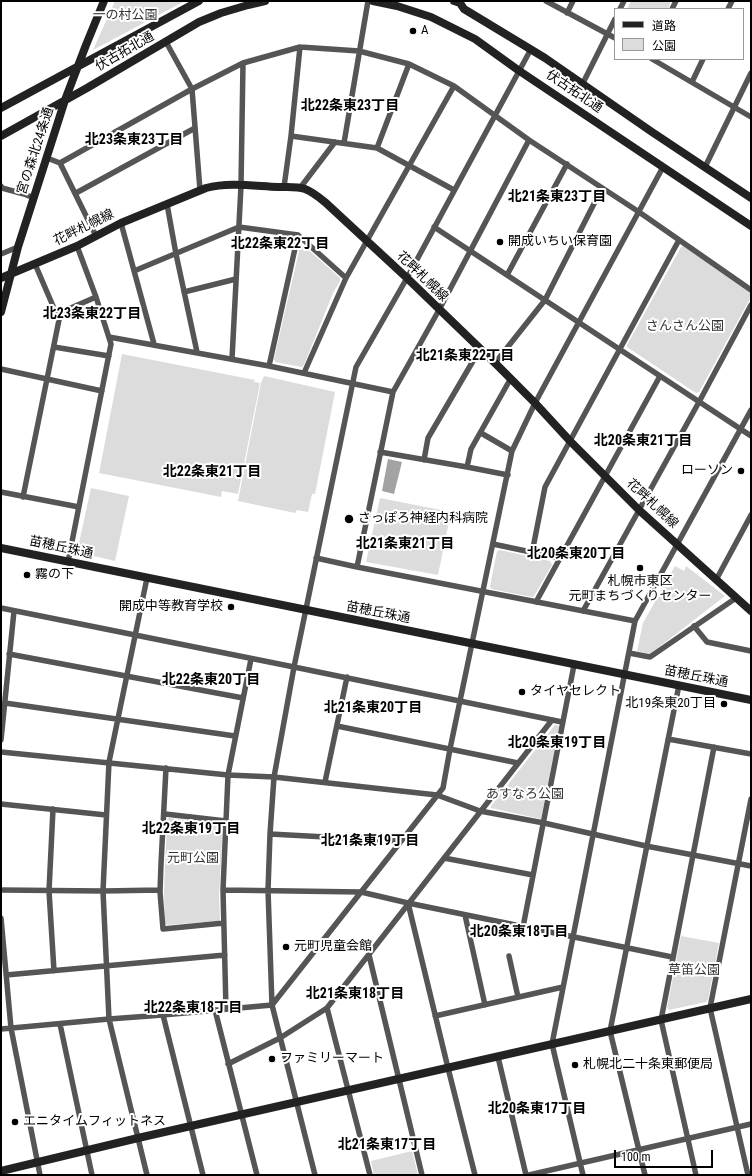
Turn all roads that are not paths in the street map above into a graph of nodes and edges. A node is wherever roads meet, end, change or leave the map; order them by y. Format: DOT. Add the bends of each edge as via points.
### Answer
graph roads {
  1 [pos="104,1"];
  2 [pos="199,1"];
  3 [pos="265,1"];
  4 [pos="368,1"];
  5 [pos="373,1"];
  6 [pos="546,1"];
  7 [pos="573,1"];
  8 [pos="458,2"];
  9 [pos="567,13"];
  10 [pos="614,21"];
  11 [pos="608,34"];
  12 [pos="614,37"];
  13 [pos="166,42"];
  14 [pos="300,47"];
  15 [pos="530,49"];
  16 [pos="359,51"];
  17 [pos="654,60"];
  18 [pos="703,60"];
  19 [pos="243,63"];
  20 [pos="409,64"];
  21 [pos="78,67"];
  22 [pos="518,70"];
  23 [pos="751,73"];
  24 [pos="692,82"];
  25 [pos="583,83"];
  26 [pos="454,86"];
  27 [pos="192,89"];
  28 [pos="65,100"];
  29 [pos="734,107"];
  30 [pos="1,108"];
  31 [pos="495,115"];
  32 [pos="751,117"];
  33 [pos="195,128"];
  34 [pos="1,136"];
  35 [pos="291,136"];
  36 [pos="530,140"];
  37 [pos="335,142"];
  38 [pos="344,143"];
  39 [pos="378,148"];
  40 [pos="47,158"];
  41 [pos="60,163"];
  42 [pos="567,164"];
  43 [pos="409,165"];
  44 [pos="663,167"];
  45 [pos="705,167"];
  46 [pos="1,186"];
  47 [pos="241,186"];
  48 [pos="284,187"];
  49 [pos="300,188"];
  50 [pos="602,188"];
  51 [pos="200,190"];
  52 [pos="454,190"];
  53 [pos="76,193"];
  54 [pos="34,198"];
  55 [pos="751,198"];
  56 [pos="167,204"];
  57 [pos="639,212"];
  58 [pos="121,223"];
  59 [pos="751,226"];
  60 [pos="239,227"];
  61 [pos="434,227"];
  62 [pos="298,235"];
  63 [pos="96,236"];
  64 [pos="679,240"];
  65 [pos="366,241"];
  66 [pos="77,246"];
  67 [pos="18,247"];
  68 [pos="470,251"];
  69 [pos="1,254"];
  70 [pos="176,254"];
  71 [pos="35,264"];
  72 [pos="134,271"];
  73 [pos="10,275"];
  74 [pos="507,275"];
  75 [pos="1,278"];
  76 [pos="346,278"];
  77 [pos="407,278"];
  78 [pos="236,279"];
  79 [pos="751,290"];
  80 [pos="184,292"];
  81 [pos="96,297"];
  82 [pos="545,300"];
  83 [pos="751,305"];
  84 [pos="439,310"];
  85 [pos="1,312"];
  86 [pos="57,314"];
  87 [pos="579,324"];
  88 [pos="110,337"];
  89 [pos="154,344"];
  90 [pos="54,347"];
  91 [pos="480,349"];
  92 [pos="619,350"];
  93 [pos="197,352"];
  94 [pos="109,356"];
  95 [pos="232,359"];
  96 [pos="495,363"];
  97 [pos="269,366"];
  98 [pos="1,369"];
  99 [pos="304,373"];
  100 [pos="660,376"];
  101 [pos="47,378"];
  102 [pos="511,378"];
  103 [pos="352,384"];
  104 [pos="102,391"];
  105 [pos="393,392"];
  106 [pos="699,402"];
  107 [pos="535,403"];
  108 [pos="751,410"];
  109 [pos="741,429"];
  110 [pos="481,433"];
  111 [pos="751,436"];
  112 [pos="570,441"];
  113 [pos="512,451"];
  114 [pos="380,452"];
  115 [pos="424,460"];
  116 [pos="467,467"];
  117 [pos="508,475"];
  118 [pos="604,476"];
  119 [pos="1,492"];
  120 [pos="23,497"];
  121 [pos="79,507"];
  122 [pos="640,510"];
  123 [pos="751,515"];
  124 [pos="493,544"];
  125 [pos="677,544"];
  126 [pos="1,548"];
  127 [pos="532,553"];
  128 [pos="316,558"];
  129 [pos="559,558"];
  130 [pos="68,562"];
  131 [pos="357,567"];
  132 [pos="147,578"];
  133 [pos="716,580"];
  134 [pos="483,591"];
  135 [pos="736,598"];
  136 [pos="536,602"];
  137 [pos="1,608"];
  138 [pos="306,610"];
  139 [pos="751,610"];
  140 [pos="14,611"];
  141 [pos="584,611"];
  142 [pos="635,621"];
  143 [pos="694,626"];
  144 [pos="134,634"];
  145 [pos="472,644"];
  146 [pos="751,651"];
  147 [pos="629,653"];
  148 [pos="9,654"];
  149 [pos="251,659"];
  150 [pos="574,665"];
  151 [pos="294,667"];
  152 [pos="624,675"];
  153 [pos="126,677"];
  154 [pos="347,677"];
  155 [pos="679,685"];
  156 [pos="243,698"];
  157 [pos="460,700"];
  158 [pos="751,700"];
  159 [pos="5,702"];
  160 [pos="118,720"];
  161 [pos="552,720"];
  162 [pos="562,722"];
  163 [pos="337,726"];
  164 [pos="235,736"];
  165 [pos="668,739"];
  166 [pos="1,740"];
  167 [pos="714,748"];
  168 [pos="450,749"];
  169 [pos="1,752"];
  170 [pos="751,754"];
  171 [pos="109,762"];
  172 [pos="518,763"];
  173 [pos="166,768"];
  174 [pos="228,775"];
  175 [pos="274,777"];
  176 [pos="325,782"];
  177 [pos="437,795"];
  178 [pos="751,799"];
  179 [pos="1,804"];
  180 [pos="53,809"];
  181 [pos="480,811"];
  182 [pos="164,814"];
  183 [pos="106,815"];
  184 [pos="226,821"];
  185 [pos="544,823"];
  186 [pos="593,833"];
  187 [pos="270,834"];
  188 [pos="401,841"];
  189 [pos="646,846"];
  190 [pos="692,854"];
  191 [pos="444,858"];
  192 [pos="738,863"];
  193 [pos="751,866"];
  194 [pos="533,875"];
  195 [pos="1,890"];
  196 [pos="160,890"];
  197 [pos="222,890"];
  198 [pos="268,890"];
  199 [pos="49,891"];
  200 [pos="103,892"];
  201 [pos="361,892"];
  202 [pos="408,903"];
  203 [pos="465,915"];
  204 [pos="1,918"];
  205 [pos="224,923"];
  206 [pos="523,927"];
  207 [pos="573,937"];
  208 [pos="626,947"];
  209 [pos="225,955"];
  210 [pos="368,955"];
  211 [pos="509,956"];
  212 [pos="672,957"];
  213 [pos="106,966"];
  214 [pos="54,971"];
  215 [pos="6,975"];
  216 [pos="563,987"];
  217 [pos="518,997"];
  218 [pos="751,999"];
  219 [pos="272,1005"];
  220 [pos="485,1005"];
  221 [pos="327,1008"];
  222 [pos="710,1008"];
  223 [pos="226,1009"];
  224 [pos="215,1010"];
  225 [pos="163,1015"];
  226 [pos="435,1016"];
  227 [pos="109,1019"];
  228 [pos="661,1020"];
  229 [pos="60,1024"];
  230 [pos="11,1028"];
  231 [pos="1,1029"];
  232 [pos="610,1031"];
  233 [pos="280,1038"];
  234 [pos="552,1044"];
  235 [pos="498,1057"];
  236 [pos="228,1064"];
  237 [pos="448,1068"];
  238 [pos="398,1080"];
  239 [pos="348,1091"];
  240 [pos="296,1103"];
  241 [pos="242,1115"];
  242 [pos="751,1124"];
  243 [pos="191,1126"];
  244 [pos="737,1127"];
  245 [pos="138,1138"];
  246 [pos="687,1138"];
  247 [pos="638,1149"];
  248 [pos="86,1151"];
  249 [pos="38,1162"];
  250 [pos="580,1164"];
  251 [pos="1,1171"];
  252 [pos="40,1175"];
  253 [pos="92,1175"];
  254 [pos="147,1175"];
  255 [pos="203,1175"];
  256 [pos="257,1175"];
  257 [pos="314,1175"];
  258 [pos="370,1175"];
  259 [pos="422,1175"];
  260 [pos="475,1175"];
  261 [pos="528,1175"];
  262 [pos="583,1175"];
  263 [pos="645,1175"];
  264 [pos="696,1175"];
  265 [pos="748,1175"];
  1 -- 21 [label="street, 宮の森北24条通"];
  2 -- 21 [label="street, 伏古拓北通"];
  3 -- 13 [label="street, 伏古拓北通" via="199,22"];
  4 -- 16 [label="street"];
  5 -- 22 [label="street, 伏古拓北通" via="431,17 475,39"];
  6 -- 9 [label="street"];
  7 -- 9 [label="street"];
  8 -- 15 [label="street, 伏古拓北通" via="464,9"];
  9 -- 11 [label="street"];
  10 -- 11 [label="street"];
  11 -- 12 [label="street"];
  11 -- 25 [label="street"];
  13 -- 27 [label="street"];
  13 -- 28 [label="street, 伏古拓北通"];
  14 -- 16 [label="street"];
  14 -- 19 [label="street"];
  14 -- 35 [label="street"];
  15 -- 22 [label="street"];
  15 -- 25 [label="street, 伏古拓北通"];
  16 -- 20 [label="street"];
  16 -- 38 [label="street"];
  17 -- 24 [label="street"];
  18 -- 24 [label="street"];
  19 -- 27 [label="street"];
  19 -- 47 [label="street"];
  20 -- 26 [label="street"];
  20 -- 39 [label="street"];
  21 -- 28 [label="street, 宮の森北24条通"];
  21 -- 30 [label="street, 伏古拓北通"];
  22 -- 31 [label="street"];
  22 -- 44 [label="street, 伏古拓北通"];
  23 -- 29 [label="street"];
  24 -- 29 [label="street"];
  25 -- 45 [label="street, 伏古拓北通"];
  26 -- 31 [label="street"];
  26 -- 43 [label="street"];
  27 -- 33 [label="street"];
  27 -- 41 [label="street"];
  28 -- 34 [label="street, 伏古拓北通"];
  28 -- 40 [label="street, 宮の森北24条通"];
  29 -- 32 [label="street"];
  29 -- 45 [label="street"];
  31 -- 36 [label="street"];
  31 -- 52 [label="street"];
  33 -- 51 [label="street"];
  33 -- 53 [label="street"];
  35 -- 37 [label="street"];
  35 -- 48 [label="street"];
  36 -- 42 [label="street"];
  36 -- 68 [label="street"];
  37 -- 38 [label="street"];
  37 -- 49 [label="street"];
  38 -- 39 [label="street"];
  39 -- 43 [label="street"];
  40 -- 41 [label="street"];
  40 -- 54 [label="street, 宮の森北24条通"];
  41 -- 53 [label="street"];
  42 -- 50 [label="street"];
  42 -- 74 [label="street"];
  43 -- 52 [label="street"];
  43 -- 65 [label="street"];
  44 -- 57 [label="street"];
  44 -- 59 [label="street, 伏古拓北通"];
  45 -- 55 [label="street, 伏古拓北通"];
  46 -- 54 [label="street"];
  47 -- 48 [label="street, 花畔札幌線"];
  47 -- 51 [label="street, 花畔札幌線" via="216,186"];
  47 -- 60 [label="street"];
  48 -- 49 [label="street, 花畔札幌線"];
  49 -- 65 [label="street, 花畔札幌線" via="312,192 326,203"];
  50 -- 57 [label="street"];
  50 -- 82 [label="street"];
  51 -- 56 [label="street, 花畔札幌線"];
  52 -- 61 [label="street"];
  53 -- 63 [label="street"];
  54 -- 67 [label="street, 宮の森北24条通"];
  56 -- 58 [label="street, 花畔札幌線"];
  56 -- 70 [label="street"];
  57 -- 64 [label="street"];
  57 -- 87 [label="street"];
  58 -- 63 [label="street, 花畔札幌線"];
  58 -- 72 [label="street"];
  60 -- 62 [label="street"];
  60 -- 70 [label="street"];
  60 -- 78 [label="street"];
  61 -- 68 [label="street"];
  61 -- 77 [label="street"];
  62 -- 76 [label="street"];
  62 -- 97 [label="street"];
  63 -- 66 [label="street, 花畔札幌線"];
  64 -- 79 [label="street"];
  64 -- 92 [label="street"];
  65 -- 76 [label="street"];
  65 -- 77 [label="street, 花畔札幌線"];
  66 -- 71 [label="street, 花畔札幌線"];
  66 -- 81 [label="street"];
  67 -- 69 [label="street"];
  67 -- 73 [label="street, 宮の森北24条通"];
  68 -- 74 [label="street"];
  68 -- 84 [label="street"];
  70 -- 72 [label="street"];
  70 -- 80 [label="street"];
  71 -- 73 [label="street, 花畔札幌線"];
  71 -- 86 [label="street"];
  72 -- 89 [label="street"];
  73 -- 75 [label="street, 花畔札幌線"];
  73 -- 85 [label="street, 宮の森北24条通"];
  74 -- 82 [label="street"];
  76 -- 99 [label="street"];
  77 -- 84 [label="street, 花畔札幌線"];
  77 -- 103 [label="street" via="356,367"];
  78 -- 80 [label="street"];
  78 -- 95 [label="street"];
  80 -- 93 [label="street"];
  81 -- 86 [label="street"];
  81 -- 88 [label="street"];
  82 -- 87 [label="street"];
  82 -- 96 [label="street"];
  83 -- 106 [label="street"];
  84 -- 91 [label="street, 花畔札幌線"];
  84 -- 105 [label="street"];
  86 -- 90 [label="street" via="60,320"];
  87 -- 92 [label="street"];
  87 -- 107 [label="street"];
  88 -- 89 [label="street"];
  88 -- 94 [label="street"];
  89 -- 93 [label="street"];
  90 -- 94 [label="street"];
  90 -- 101 [label="street"];
  91 -- 96 [label="street, 花畔札幌線"];
  91 -- 115 [label="street" via="428,438"];
  92 -- 100 [label="street"];
  92 -- 112 [label="street"];
  93 -- 95 [label="street"];
  94 -- 104 [label="street"];
  95 -- 97 [label="street"];
  96 -- 102 [label="street, 花畔札幌線"];
  97 -- 99 [label="street"];
  98 -- 101 [label="street"];
  99 -- 103 [label="street"];
  100 -- 106 [label="street"];
  100 -- 118 [label="street"];
  101 -- 104 [label="street"];
  101 -- 120 [label="street"];
  102 -- 107 [label="street, 花畔札幌線"];
  102 -- 110 [label="street"];
  103 -- 105 [label="street"];
  103 -- 128 [label="street"];
  104 -- 121 [label="street"];
  105 -- 114 [label="street"];
  106 -- 109 [label="street"];
  106 -- 122 [label="street"];
  107 -- 112 [label="street, 花畔札幌線"];
  107 -- 113 [label="street"];
  108 -- 109 [label="street"];
  109 -- 111 [label="street"];
  109 -- 125 [label="street"];
  110 -- 113 [label="street"];
  110 -- 116 [label="street" via="471,449"];
  112 -- 118 [label="street, 花畔札幌線"];
  112 -- 127 [label="street" via="545,487"];
  113 -- 117 [label="street"];
  114 -- 115 [label="street"];
  114 -- 131 [label="street"];
  115 -- 116 [label="street"];
  116 -- 117 [label="street"];
  117 -- 124 [label="street"];
  118 -- 122 [label="street, 花畔札幌線"];
  118 -- 129 [label="street"];
  119 -- 120 [label="street"];
  120 -- 121 [label="street"];
  121 -- 130 [label="street"];
  122 -- 125 [label="street, 花畔札幌線"];
  122 -- 141 [label="street"];
  123 -- 133 [label="street"];
  124 -- 127 [label="street"];
  124 -- 134 [label="street"];
  125 -- 133 [label="street, 花畔札幌線"];
  125 -- 142 [label="street"];
  126 -- 130 [label="street, 苗穂丘珠通"];
  127 -- 129 [label="street"];
  128 -- 131 [label="street"];
  128 -- 138 [label="street"];
  129 -- 136 [label="street"];
  130 -- 132 [label="street, 苗穂丘珠通"];
  131 -- 134 [label="street"];
  132 -- 138 [label="street, 苗穂丘珠通"];
  132 -- 144 [label="street"];
  133 -- 135 [label="street, 花畔札幌線"];
  134 -- 136 [label="street"];
  134 -- 145 [label="street"];
  135 -- 139 [label="street, 花畔札幌線"];
  135 -- 143 [label="street"];
  136 -- 141 [label="street"];
  137 -- 140 [label="street"];
  138 -- 145 [label="street, 苗穂丘珠通"];
  138 -- 151 [label="street"];
  140 -- 144 [label="street"];
  140 -- 148 [label="street"];
  141 -- 142 [label="street"];
  142 -- 147 [label="street"];
  143 -- 146 [label="street" via="707,642"];
  143 -- 147 [label="street" via="650,657"];
  144 -- 149 [label="street"];
  144 -- 153 [label="street"];
  145 -- 150 [label="street, 苗穂丘珠通"];
  145 -- 157 [label="street"];
  147 -- 152 [label="street"];
  148 -- 153 [label="street"];
  148 -- 159 [label="street"];
  149 -- 151 [label="street"];
  149 -- 156 [label="street"];
  150 -- 152 [label="street, 苗穂丘珠通"];
  150 -- 162 [label="street"];
  151 -- 154 [label="street"];
  151 -- 175 [label="street"];
  152 -- 155 [label="street, 苗穂丘珠通"];
  152 -- 186 [label="street"];
  153 -- 156 [label="street"];
  153 -- 160 [label="street"];
  154 -- 157 [label="street"];
  154 -- 163 [label="street"];
  155 -- 158 [label="street, 苗穂丘珠通"];
  155 -- 165 [label="street"];
  156 -- 164 [label="street"];
  157 -- 161 [label="street"];
  157 -- 168 [label="street"];
  159 -- 160 [label="street"];
  159 -- 166 [label="street"];
  160 -- 164 [label="street"];
  160 -- 171 [label="street"];
  161 -- 162 [label="street"];
  161 -- 172 [label="street"];
  162 -- 185 [label="street"];
  163 -- 168 [label="street"];
  163 -- 176 [label="street"];
  164 -- 174 [label="street"];
  165 -- 167 [label="street"];
  165 -- 189 [label="street"];
  167 -- 170 [label="street"];
  167 -- 190 [label="street"];
  168 -- 172 [label="street"];
  168 -- 177 [label="street" via="443,788"];
  169 -- 171 [label="street"];
  171 -- 173 [label="street"];
  171 -- 183 [label="street"];
  172 -- 181 [label="street"];
  173 -- 174 [label="street"];
  173 -- 182 [label="street"];
  174 -- 175 [label="street"];
  174 -- 184 [label="street"];
  175 -- 176 [label="street"];
  175 -- 187 [label="street"];
  176 -- 177 [label="street"];
  177 -- 181 [label="street"];
  177 -- 188 [label="street"];
  178 -- 192 [label="street"];
  179 -- 180 [label="street"];
  180 -- 183 [label="street"];
  180 -- 199 [label="street"];
  181 -- 185 [label="street"];
  181 -- 191 [label="street"];
  182 -- 184 [label="street"];
  182 -- 196 [label="street"];
  183 -- 200 [label="street"];
  184 -- 197 [label="street"];
  185 -- 186 [label="street"];
  185 -- 194 [label="street"];
  186 -- 189 [label="street"];
  186 -- 207 [label="street"];
  187 -- 188 [label="street"];
  187 -- 198 [label="street"];
  188 -- 201 [label="street"];
  189 -- 190 [label="street"];
  189 -- 208 [label="street"];
  190 -- 192 [label="street"];
  190 -- 212 [label="street"];
  191 -- 194 [label="street"];
  191 -- 202 [label="street"];
  192 -- 193 [label="street"];
  192 -- 222 [label="street"];
  194 -- 206 [label="street"];
  195 -- 199 [label="street"];
  196 -- 200 [label="street"];
  196 -- 205 [label="street" via="163,929"];
  197 -- 198 [label="street"];
  197 -- 205 [label="street"];
  198 -- 201 [label="street"];
  198 -- 219 [label="street"];
  199 -- 200 [label="street"];
  199 -- 214 [label="street"];
  200 -- 213 [label="street"];
  201 -- 202 [label="street"];
  201 -- 219 [label="street"];
  202 -- 203 [label="street"];
  202 -- 210 [label="street"];
  202 -- 226 [label="street"];
  203 -- 206 [label="street"];
  203 -- 220 [label="street"];
  204 -- 215 [label="street"];
  205 -- 209 [label="street"];
  206 -- 207 [label="street"];
  207 -- 208 [label="street"];
  207 -- 216 [label="street"];
  208 -- 212 [label="street"];
  208 -- 232 [label="street"];
  209 -- 213 [label="street"];
  209 -- 223 [label="street"];
  210 -- 221 [label="street"];
  210 -- 238 [label="street"];
  211 -- 217 [label="street"];
  212 -- 228 [label="street"];
  213 -- 214 [label="street"];
  213 -- 227 [label="street"];
  214 -- 215 [label="street"];
  215 -- 230 [label="street"];
  216 -- 217 [label="street"];
  216 -- 234 [label="street"];
  217 -- 220 [label="street"];
  218 -- 222 [label="street"];
  219 -- 223 [label="street"];
  219 -- 233 [label="street"];
  220 -- 226 [label="street"];
  221 -- 233 [label="street"];
  221 -- 239 [label="street"];
  222 -- 228 [label="street"];
  222 -- 244 [label="street"];
  223 -- 224 [label="street"];
  224 -- 225 [label="street"];
  224 -- 236 [label="street"];
  225 -- 227 [label="street"];
  225 -- 243 [label="street"];
  226 -- 237 [label="street"];
  227 -- 229 [label="street"];
  227 -- 245 [label="street"];
  228 -- 232 [label="street"];
  228 -- 246 [label="street"];
  229 -- 230 [label="street"];
  229 -- 248 [label="street"];
  230 -- 231 [label="street"];
  230 -- 249 [label="street"];
  232 -- 234 [label="street"];
  232 -- 247 [label="street"];
  233 -- 236 [label="street"];
  233 -- 240 [label="street"];
  234 -- 235 [label="street"];
  234 -- 250 [label="street"];
  235 -- 237 [label="street"];
  235 -- 261 [label="street"];
  236 -- 241 [label="street"];
  237 -- 238 [label="street"];
  237 -- 260 [label="street"];
  238 -- 239 [label="street"];
  238 -- 259 [label="street"];
  239 -- 240 [label="street"];
  239 -- 258 [label="street"];
  240 -- 241 [label="street"];
  240 -- 257 [label="street"];
  241 -- 243 [label="street"];
  241 -- 256 [label="street"];
  242 -- 244 [label="street"];
  243 -- 245 [label="street"];
  243 -- 255 [label="street"];
  244 -- 246 [label="street"];
  244 -- 265 [label="street"];
  245 -- 248 [label="street"];
  245 -- 254 [label="street"];
  246 -- 247 [label="street"];
  246 -- 264 [label="street"];
  247 -- 250 [label="street"];
  247 -- 263 [label="street"];
  248 -- 249 [label="street"];
  248 -- 253 [label="street"];
  249 -- 251 [label="street"];
  249 -- 252 [label="street"];
  250 -- 261 [label="street"];
  250 -- 262 [label="street"];
}
